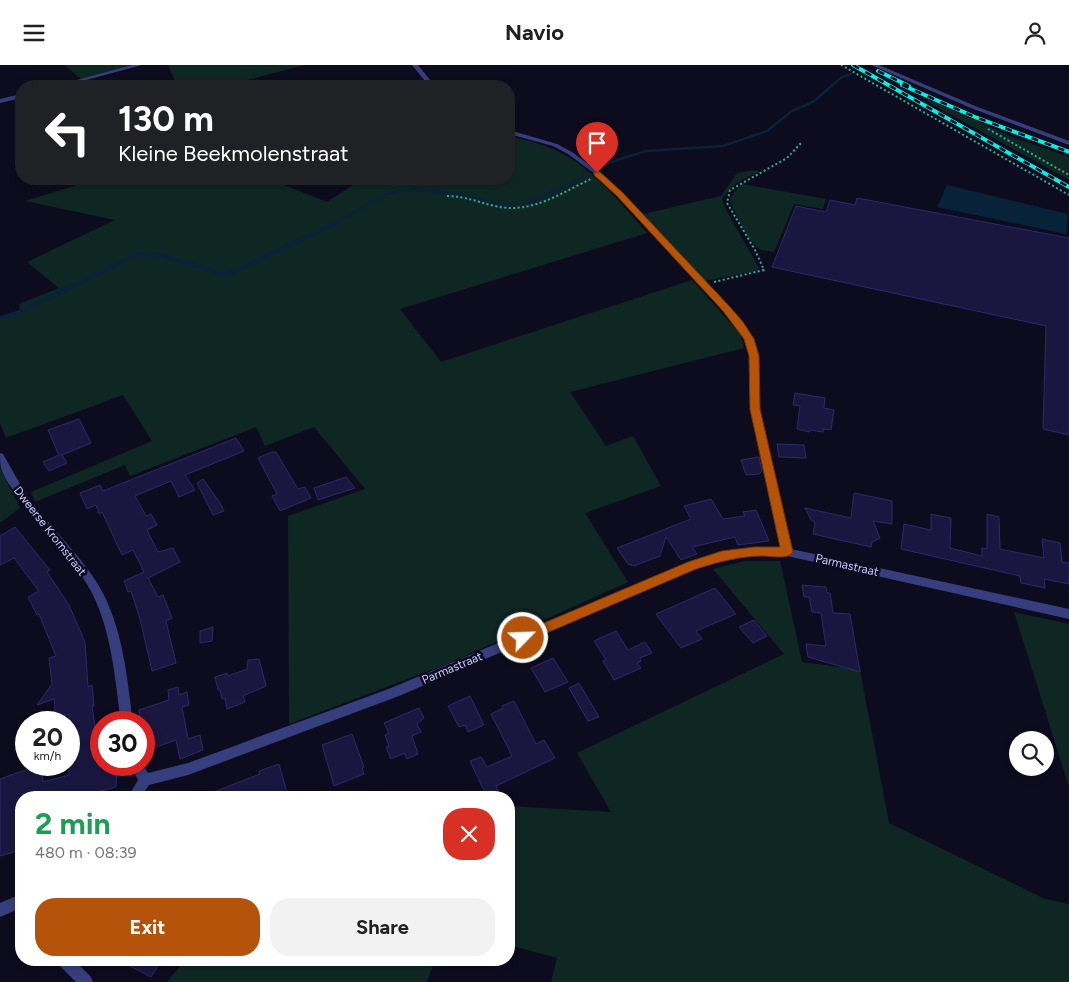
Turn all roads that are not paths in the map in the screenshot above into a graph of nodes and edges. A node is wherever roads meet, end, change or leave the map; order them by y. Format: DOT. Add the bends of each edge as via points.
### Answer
graph roads {
  1 [pos="139,65"];
  2 [pos="415,65"];
  3 [pos="874,65"];
  4 [pos="81,80"];
  5 [pos="427,80"];
  6 [pos="15,97"];
  7 [pos="0,101"];
  8 [pos="515,134"];
  9 [pos="1069,143"];
  10 [pos="0,456"];
  11 [pos="787,552"];
  12 [pos="1069,614"];
  13 [pos="125,711"];
  14 [pos="142,776"];
  15 [pos="145,781"];
  16 [pos="138,791"];
  17 [pos="15,904"];
  18 [pos="0,910"];
  19 [pos="70,966"];
  20 [pos="86,982"];
  1 -- 4 [label="street"];
  2 -- 5 [label="street"];
  3 -- 9 [label="street"];
  6 -- 7 [label="street"];
  8 -- 11 [label="street" via="555,145 599,175 740,324 754,356 755,409"];
  10 -- 13 [label="street, Dweerse Kromstraat" via="15,488 86,574 103,607 116,653"];
  11 -- 12 [label="street, Parmastraat"];
  11 -- 15 [label="street, Parmastraat" via="722,556 692,566 395,692 188,769"];
  14 -- 15 [label="street"];
  15 -- 16 [label="street"];
  17 -- 18 [label="street"];
  19 -- 20 [label="street"];
}
